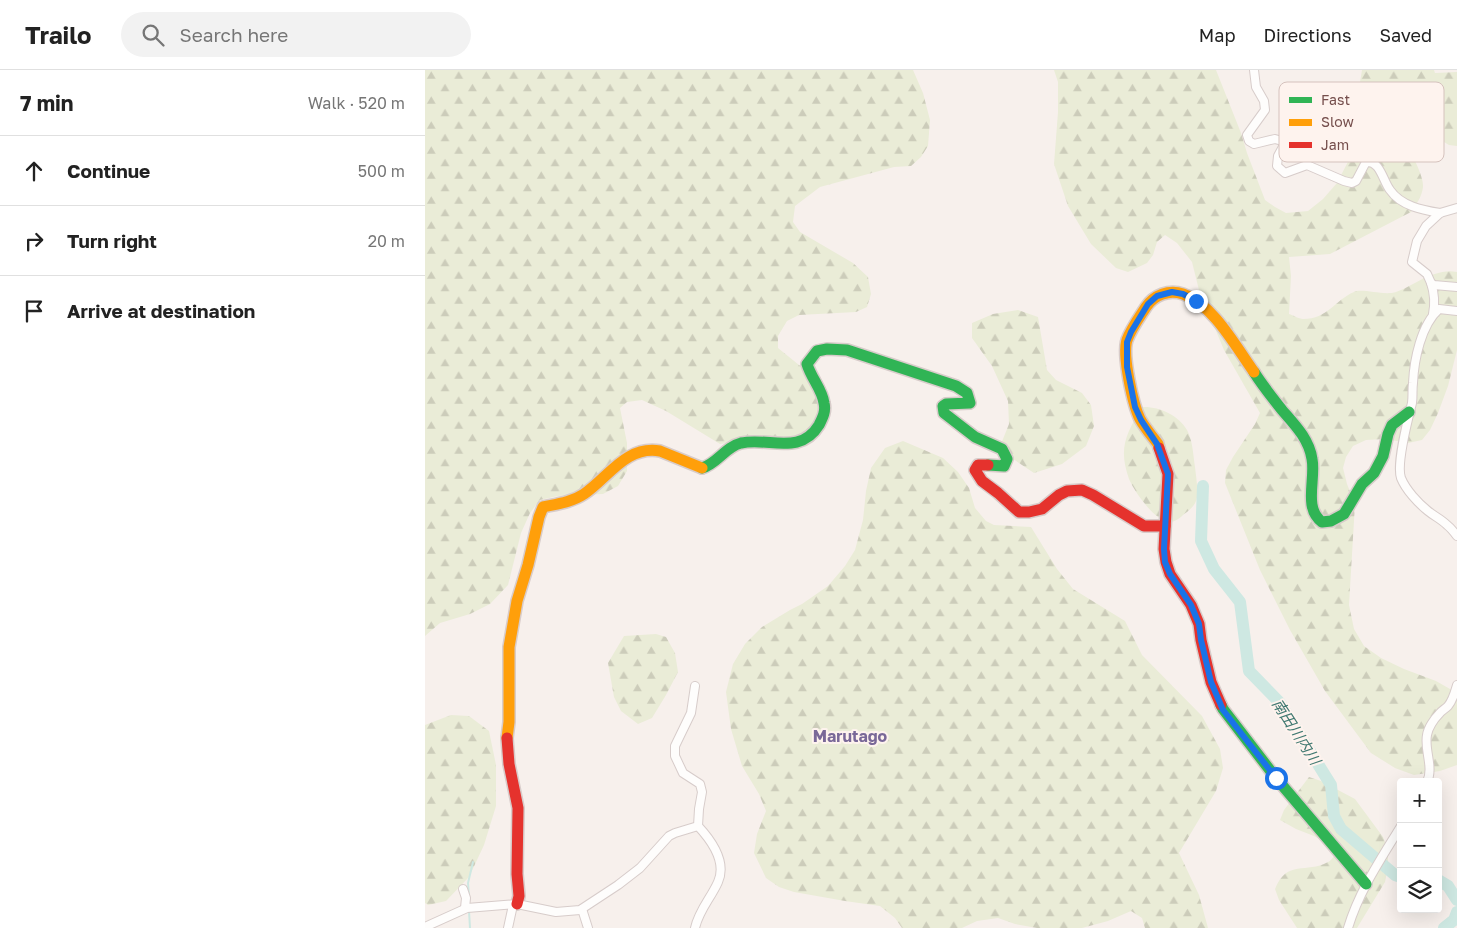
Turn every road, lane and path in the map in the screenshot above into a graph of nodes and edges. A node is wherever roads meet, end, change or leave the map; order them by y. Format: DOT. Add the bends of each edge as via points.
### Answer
graph roads {
  1 [pos="1254,70"];
  2 [pos="1279,140"];
  3 [pos="1279,154"];
  4 [pos="1366,162"];
  5 [pos="1373,162"];
  6 [pos="1457,208"];
  7 [pos="1440,213"];
  8 [pos="1431,283"];
  9 [pos="1457,286"];
  10 [pos="1457,311"];
  11 [pos="1433,314"];
  12 [pos="1409,412"];
  13 [pos="1165,526"];
  14 [pos="1457,536"];
  15 [pos="1457,685"];
  16 [pos="695,686"];
  17 [pos="1429,778"];
  18 [pos="698,826"];
  19 [pos="1397,833"];
  20 [pos="1366,884"];
  21 [pos="463,889"];
  22 [pos="515,905"];
  23 [pos="468,908"];
  24 [pos="582,909"];
  25 [pos="428,927"];
  26 [pos="508,928"];
  27 [pos="588,928"];
  28 [pos="695,928"];
  29 [pos="1348,928"];
  1 -- 2 [label="street" via="1256,88 1265,110 1247,135 1249,141 1254,144"];
  3 -- 4 [label="street" via="1277,166 1285,173 1307,165 1352,183"];
  5 -- 7 [label="street" via="1391,193 1416,208"];
  6 -- 7 [label="street"];
  7 -- 8 [label="street" via="1426,226 1417,241 1412,262 1427,274"];
  8 -- 9 [label="street"];
  8 -- 11 [label="street"];
  10 -- 11 [label="street" via="1439,309"];
  11 -- 12 [label="street" via="1425,328 1415,362 1413,400"];
  12 -- 13 [label="street" via="1392,425 1374,473 1362,484 1344,514 1322,522 1312,508 1313,461 1303,435 1205,307 1183,294 1172,292 1157,296 1148,304 1131,332 1126,353 1135,407 1157,444 1168,474"];
  12 -- 14 [label="street" via="1401,456 1401,477 1428,512 1447,524"];
  13 -- 20 [label="street" via="1165,562 1199,624 1211,682 1223,710"];
  13 -- 22 [label="street" via="1144,526 1081,490 1067,491 1042,509 1019,512 975,470 983,464 1004,466 1007,458 1003,450 969,433 944,413 943,406 947,404 970,403 967,393 957,386 886,362 847,350 827,348 817,351 807,364 824,397 826,408 813,434 805,439 792,443 737,444 703,468 665,453 640,452 613,468 581,496 543,507 517,601 509,647 507,742 518,808 519,896"];
  15 -- 17 [label="street" via="1455,695 1427,732"];
  16 -- 18 [label="street" via="691,713 675,746 675,756 683,773 699,784 703,792"];
  18 -- 24 [label="street" via="669,836 640,868"];
  18 -- 28 [label="street" via="717,853 721,868 719,881"];
  19 -- 20 [label="street"];
  20 -- 29 [label="street"];
  21 -- 23 [label="street"];
  22 -- 23 [label="street"];
  22 -- 24 [label="street" via="556,912"];
  22 -- 26 [label="street"];
  23 -- 25 [label="street"];
  24 -- 27 [label="street"];
}
